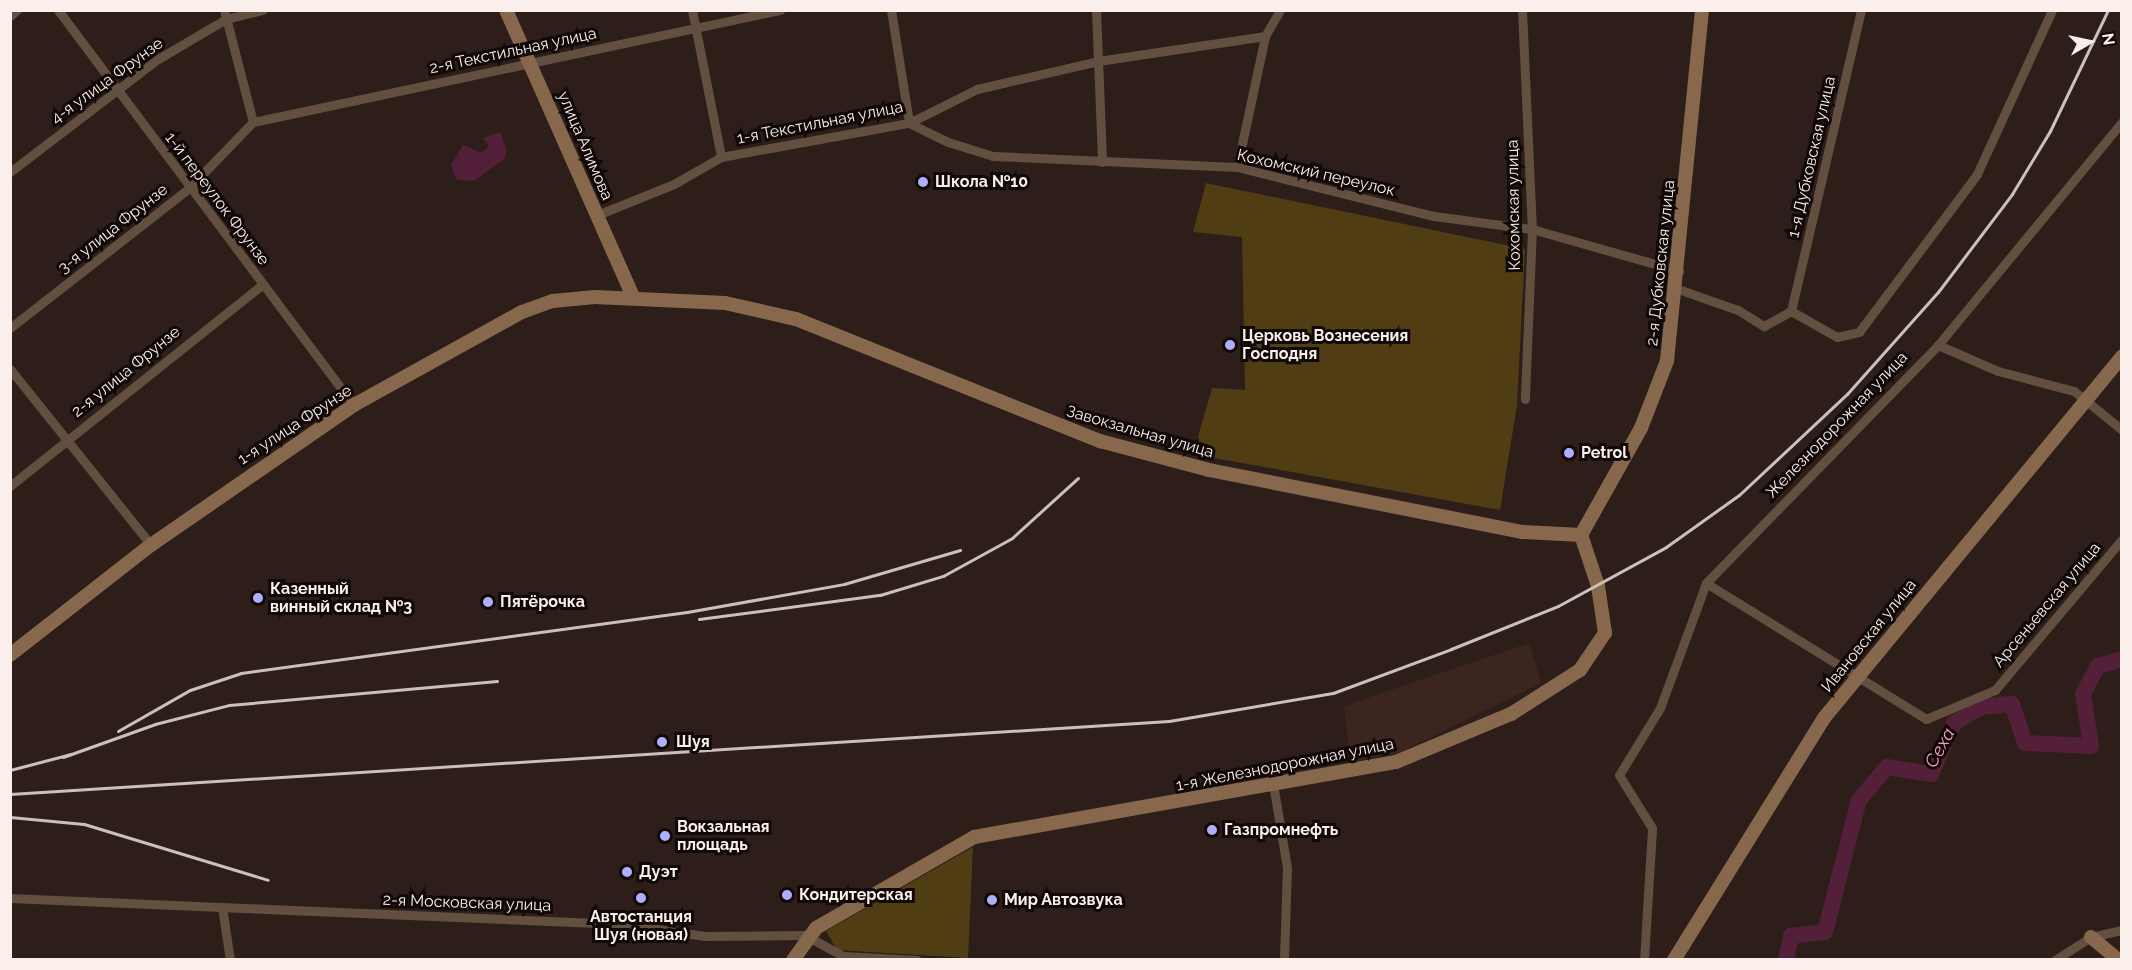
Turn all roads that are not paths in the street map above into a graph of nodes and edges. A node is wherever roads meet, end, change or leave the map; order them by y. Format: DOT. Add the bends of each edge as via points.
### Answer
graph roads {
  1 [pos="17,10"];
  2 [pos="58,10"];
  3 [pos="263,10"];
  4 [pos="506,10"];
  5 [pos="692,10"];
  6 [pos="780,10"];
  7 [pos="891,10"];
  8 [pos="1096,10"];
  9 [pos="1280,10"];
  10 [pos="1522,10"];
  11 [pos="1702,10"];
  12 [pos="1861,10"];
  13 [pos="2052,10"];
  14 [pos="225,15"];
  15 [pos="10,16"];
  16 [pos="695,28"];
  17 [pos="1265,36"];
  18 [pos="1098,61"];
  19 [pos="531,62"];
  20 [pos="116,91"];
  21 [pos="253,122"];
  22 [pos="2121,122"];
  23 [pos="909,123"];
  24 [pos="721,157"];
  25 [pos="1102,162"];
  26 [pos="1237,166"];
  27 [pos="10,172"];
  28 [pos="189,188"];
  29 [pos="597,215"];
  30 [pos="1532,229"];
  31 [pos="1679,271"];
  32 [pos="262,285"];
  33 [pos="1678,289"];
  34 [pos="633,296"];
  35 [pos="1791,311"];
  36 [pos="10,328"];
  37 [pos="1938,345"];
  38 [pos="2121,356"];
  39 [pos="10,369"];
  40 [pos="1525,399"];
  41 [pos="2085,399"];
  42 [pos="354,405"];
  43 [pos="2121,430"];
  44 [pos="66,440"];
  45 [pos="10,486"];
  46 [pos="1581,535"];
  47 [pos="2121,539"];
  48 [pos="151,545"];
  49 [pos="1706,583"];
  50 [pos="10,655"];
  51 [pos="1856,676"];
  52 [pos="1273,784"];
  53 [pos="10,898"];
  54 [pos="222,907"];
  55 [pos="2121,930"];
  56 [pos="806,935"];
  57 [pos="2091,937"];
  58 [pos="230,960"];
  59 [pos="793,960"];
  60 [pos="917,960"];
  61 [pos="1284,960"];
  62 [pos="1644,960"];
  63 [pos="1674,960"];
  64 [pos="2055,960"];
  65 [pos="2118,960"];
  1 -- 15 [label="street"];
  2 -- 20 [label="street, 1-й переулок Фрунзе"];
  3 -- 14 [label="street, 4-я улица Фрунзе"];
  4 -- 19 [label="main road, улица Алимова"];
  5 -- 16 [label="street"];
  6 -- 16 [label="street, 2-я Текстильная улица"];
  7 -- 23 [label="street"];
  8 -- 18 [label="street"];
  9 -- 17 [label="street"];
  10 -- 30 [label="street, Кохомская улица"];
  11 -- 31 [label="main road, 2-я Дубковская улица"];
  12 -- 35 [label="street, 1-я Дубковская улица"];
  13 -- 35 [label="street" via="1977,174 1859,332 1837,337"];
  14 -- 20 [label="street, 4-я улица Фрунзе"];
  14 -- 21 [label="street"];
  16 -- 19 [label="street, 2-я Текстильная улица"];
  16 -- 24 [label="street"];
  17 -- 18 [label="street, 1-я Текстильная улица"];
  17 -- 26 [label="street"];
  18 -- 23 [label="street, 1-я Текстильная улица" via="977,89"];
  18 -- 25 [label="street"];
  19 -- 21 [label="street, 2-я Текстильная улица"];
  19 -- 29 [label="main road, улица Алимова"];
  20 -- 27 [label="street, 4-я улица Фрунзе"];
  20 -- 28 [label="street, 1-й переулок Фрунзе"];
  21 -- 28 [label="street, 3-я улица Фрунзе"];
  22 -- 37 [label="street, Железнодорожная улица"];
  23 -- 24 [label="street, 1-я Текстильная улица"];
  23 -- 25 [label="street, Кохомский переулок" via="993,156"];
  24 -- 29 [label="street, 1-я Текстильная улица" via="674,184"];
  25 -- 26 [label="street, Кохомский переулок"];
  26 -- 30 [label="street, Кохомский переулок" via="1434,216"];
  28 -- 32 [label="street, 1-й переулок Фрунзе"];
  28 -- 36 [label="street, 3-я улица Фрунзе"];
  29 -- 34 [label="main road, улица Алимова"];
  30 -- 31 [label="street, Кохомский переулок"];
  30 -- 40 [label="street, Кохомская улица"];
  31 -- 33 [label="main road, 2-я Дубковская улица"];
  32 -- 42 [label="street, 1-й переулок Фрунзе"];
  32 -- 44 [label="street, 2-я улица Фрунзе"];
  33 -- 35 [label="street" via="1738,310 1764,326"];
  33 -- 46 [label="main road, 2-я Дубковская улица" via="1655,400"];
  34 -- 42 [label="main road, 1-я улица Фрунзе" via="553,301 522,312"];
  34 -- 46 [label="main road, Завокзальная улица" via="725,303 796,319 1100,441 1209,470 1523,532"];
  37 -- 41 [label="street"];
  37 -- 49 [label="street, Железнодорожная улица"];
  38 -- 41 [label="main road, Ивановская улица"];
  39 -- 44 [label="street"];
  41 -- 43 [label="street"];
  41 -- 51 [label="main road, Ивановская улица"];
  42 -- 48 [label="main road, 1-я улица Фрунзе"];
  44 -- 45 [label="street, 2-я улица Фрунзе"];
  44 -- 48 [label="street"];
  46 -- 52 [label="main road, 1-я Железнодорожная улица" via="1600,595 1605,633 1580,670 1511,714 1449,743 1396,762"];
  47 -- 51 [label="street, Арсеньевская улица" via="1995,690 1926,719"];
  48 -- 50 [label="main road, 1-я улица Фрунзе"];
  49 -- 51 [label="street"];
  49 -- 62 [label="street, Железнодорожная улица" via="1660,708 1620,775 1652,828"];
  51 -- 63 [label="main road, Ивановская улица"];
  52 -- 56 [label="main road, 1-я Железнодорожная улица" via="974,837"];
  52 -- 61 [label="street" via="1287,868"];
  53 -- 54 [label="street, 2-я Московская улица"];
  54 -- 56 [label="street, 2-я Московская улица" via="620,924 705,936"];
  54 -- 58 [label="street"];
  55 -- 57 [label="street"];
  56 -- 59 [label="main road"];
  56 -- 60 [label="street" via="843,956"];
  57 -- 64 [label="street"];
  57 -- 65 [label="main road"];
}
